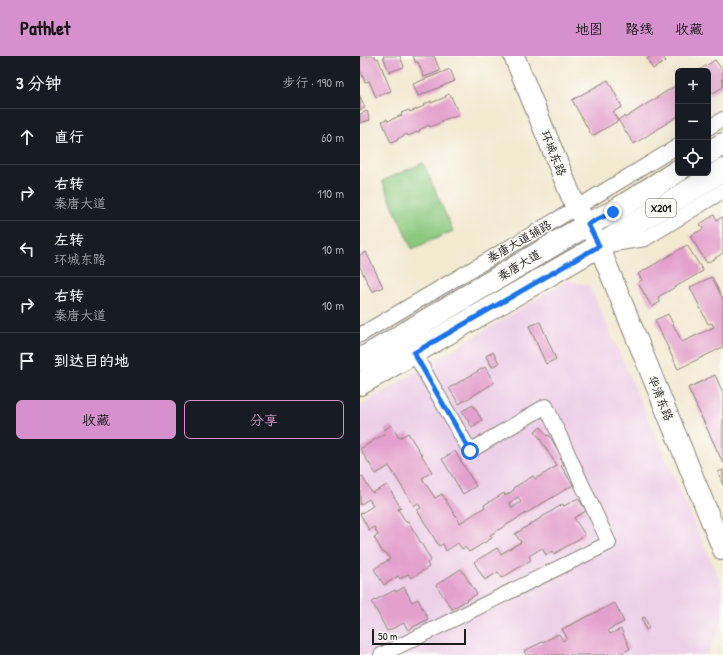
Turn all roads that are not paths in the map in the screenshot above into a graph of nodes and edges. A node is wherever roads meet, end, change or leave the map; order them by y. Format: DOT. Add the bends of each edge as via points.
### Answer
graph roads {
  1 [pos="514,56"];
  2 [pos="723,119"];
  3 [pos="711,126"];
  4 [pos="723,144"];
  5 [pos="675,148"];
  6 [pos="711,151"];
  7 [pos="723,170"];
  8 [pos="675,173"];
  9 [pos="723,191"];
  10 [pos="582,216"];
  11 [pos="599,246"];
  12 [pos="360,335"];
  13 [pos="414,353"];
  14 [pos="360,360"];
  15 [pos="360,384"];
  16 [pos="723,550"];
  17 [pos="381,655"];
  1 -- 10 [label="street, 环城东路"];
  2 -- 3 [label="street"];
  4 -- 6 [label="main road"];
  5 -- 10 [label="street, 秦唐大道辅路"];
  7 -- 11 [label="main road, 秦唐大道 / X201"];
  8 -- 10 [label="main road, 秦唐大道 / X201" via="613,212"];
  9 -- 11 [label="street" via="645,239"];
  10 -- 11 [label="street, 环城东路"];
  10 -- 12 [label="street, 秦唐大道辅路"];
  10 -- 14 [label="main road, 秦唐大道"];
  11 -- 13 [label="main road, 秦唐大道"];
  11 -- 16 [label="street, 华清东路"];
  13 -- 15 [label="main road, 秦唐大道"];
  13 -- 17 [label="street" via="470,451 546,406 609,543"];
}
